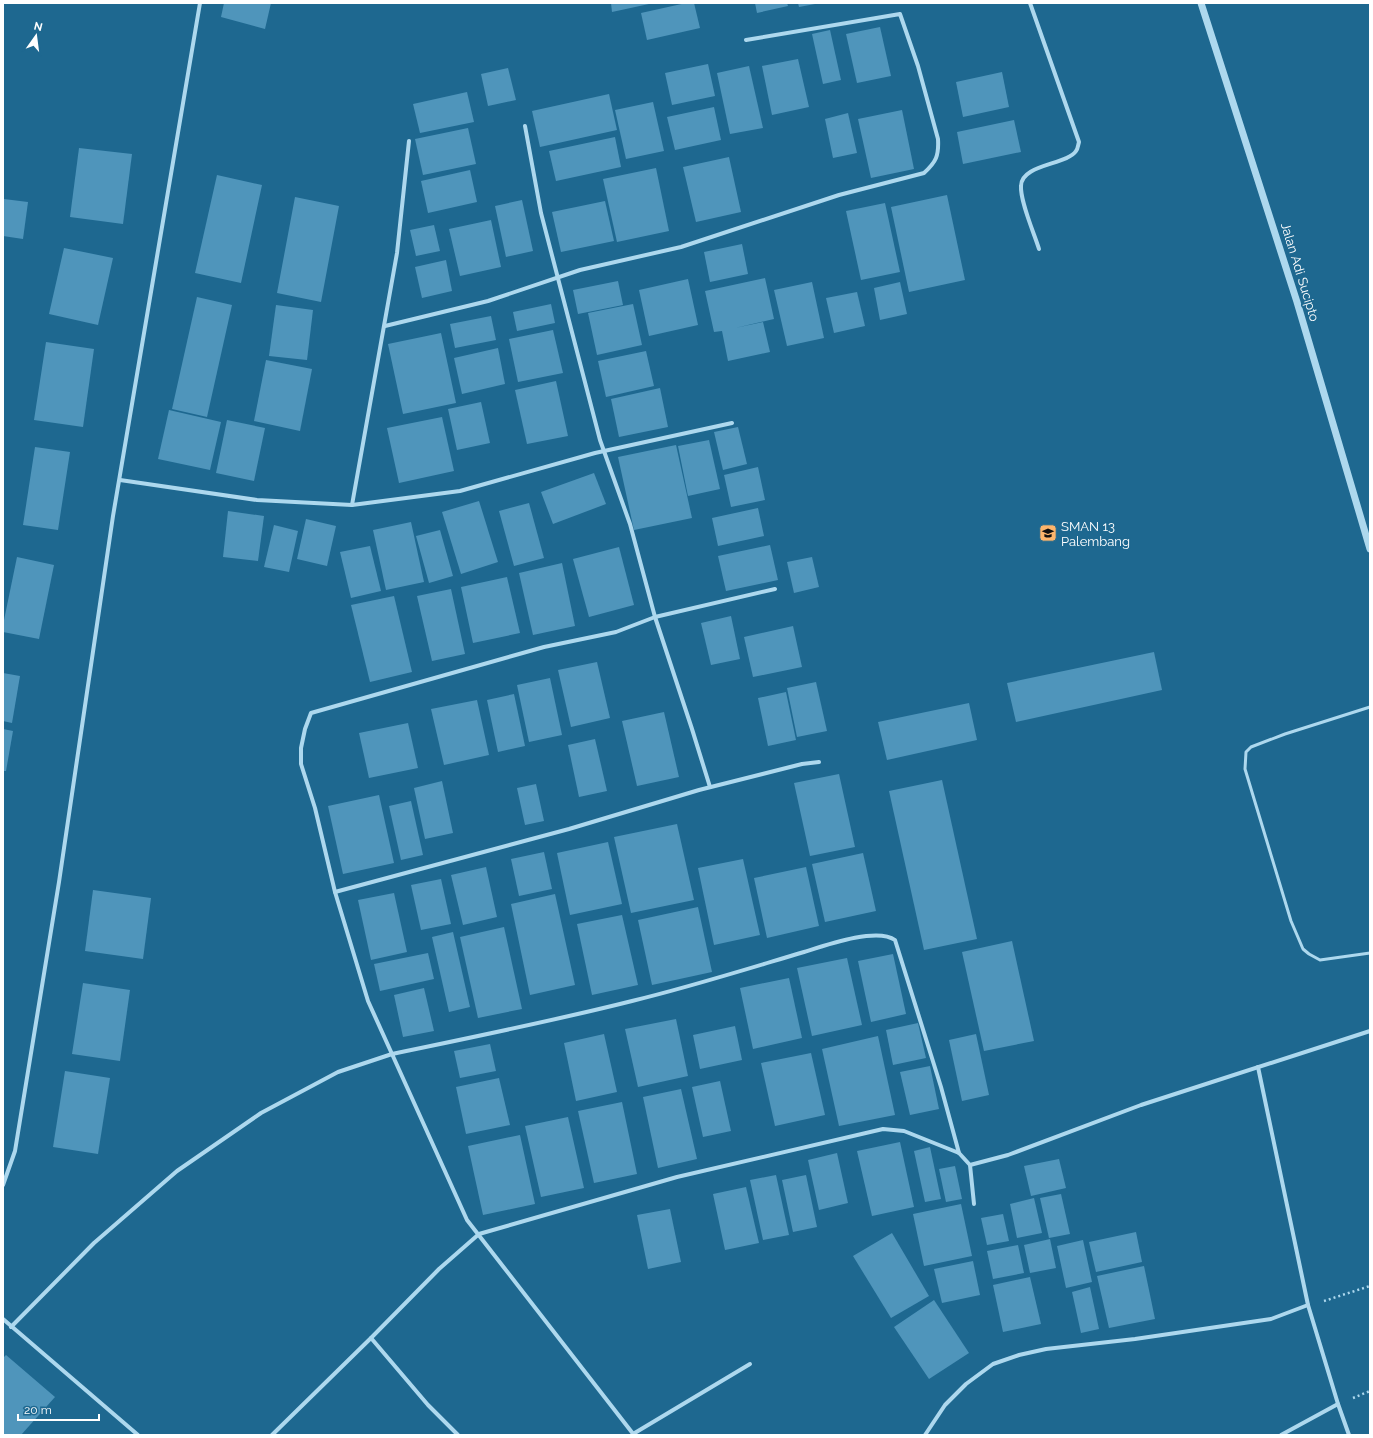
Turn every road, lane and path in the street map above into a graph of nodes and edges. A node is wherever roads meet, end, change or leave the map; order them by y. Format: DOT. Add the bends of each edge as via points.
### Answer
graph roads {
  1 [pos="200,3"];
  2 [pos="1030,3"];
  3 [pos="1201,3"];
  4 [pos="746,40"];
  5 [pos="525,126"];
  6 [pos="409,141"];
  7 [pos="1039,249"];
  8 [pos="558,277"];
  9 [pos="385,326"];
  10 [pos="732,423"];
  11 [pos="604,451"];
  12 [pos="120,480"];
  13 [pos="352,505"];
  14 [pos="1370,549"];
  15 [pos="775,589"];
  16 [pos="655,617"];
  17 [pos="1370,708"];
  18 [pos="818,762"];
  19 [pos="710,787"];
  20 [pos="335,892"];
  21 [pos="1370,953"];
  22 [pos="1370,1031"];
  23 [pos="392,1054"];
  24 [pos="1258,1067"];
  25 [pos="959,1153"];
  26 [pos="970,1165"];
  27 [pos="3,1185"];
  28 [pos="974,1204"];
  29 [pos="479,1234"];
  30 [pos="1370,1286"];
  31 [pos="1308,1306"];
  32 [pos="3,1318"];
  33 [pos="11,1327"];
  34 [pos="371,1338"];
  35 [pos="750,1364"];
  36 [pos="1338,1404"];
  37 [pos="634,1434"];
  38 [pos="138,1435"];
  39 [pos="272,1435"];
  40 [pos="458,1435"];
  41 [pos="925,1435"];
  42 [pos="1281,1435"];
  43 [pos="1349,1435"];
  1 -- 12 [label="street"];
  2 -- 7 [label="street" via="1079,142 1076,151 1069,157 1041,166 1026,176 1020,184"];
  3 -- 14 [label="street, Jalan Adi Sucipto" via="1297,302"];
  4 -- 8 [label="street" via="900,14 918,66 938,139 939,151 934,164 924,174 839,195 681,247"];
  5 -- 8 [label="street" via="541,213"];
  6 -- 9 [label="street" via="397,253"];
  8 -- 9 [label="street" via="488,301"];
  8 -- 11 [label="street"];
  9 -- 13 [label="street"];
  10 -- 11 [label="street"];
  11 -- 13 [label="street" via="460,491"];
  11 -- 16 [label="street" via="630,524"];
  12 -- 13 [label="street" via="257,500"];
  12 -- 27 [label="street" via="16,1150"];
  15 -- 16 [label="street"];
  16 -- 19 [label="street"];
  16 -- 20 [label="street" via="616,632 544,647 311,713 301,748 301,764 315,808"];
  17 -- 21 [label="lane" via="1251,747 1246,752 1245,769 1291,921 1303,948 1320,960"];
  18 -- 19 [label="street"];
  19 -- 20 [label="street" via="569,829"];
  20 -- 23 [label="street" via="368,1001"];
  22 -- 24 [label="street"];
  23 -- 25 [label="street" via="633,1001 839,941 877,935 889,936 895,940"];
  23 -- 29 [label="street" via="467,1220"];
  23 -- 33 [label="street" via="338,1072 261,1113 177,1171 94,1243"];
  24 -- 26 [label="street" via="1141,1105 1008,1155"];
  24 -- 31 [label="street"];
  25 -- 26 [label="street"];
  25 -- 29 [label="street" via="904,1131 883,1129 677,1177"];
  26 -- 28 [label="street"];
  29 -- 34 [label="street" via="439,1269"];
  29 -- 37 [label="street"];
  30 -- 31 [label="path"];
  31 -- 36 [label="street"];
  31 -- 41 [label="street" via="1271,1319 1018,1355 993,1364 966,1384 945,1405"];
  32 -- 33 [label="street"];
  33 -- 38 [label="street"];
  34 -- 39 [label="street"];
  34 -- 40 [label="street" via="428,1405"];
  35 -- 37 [label="street"];
  36 -- 42 [label="street"];
  36 -- 43 [label="street"];
}
